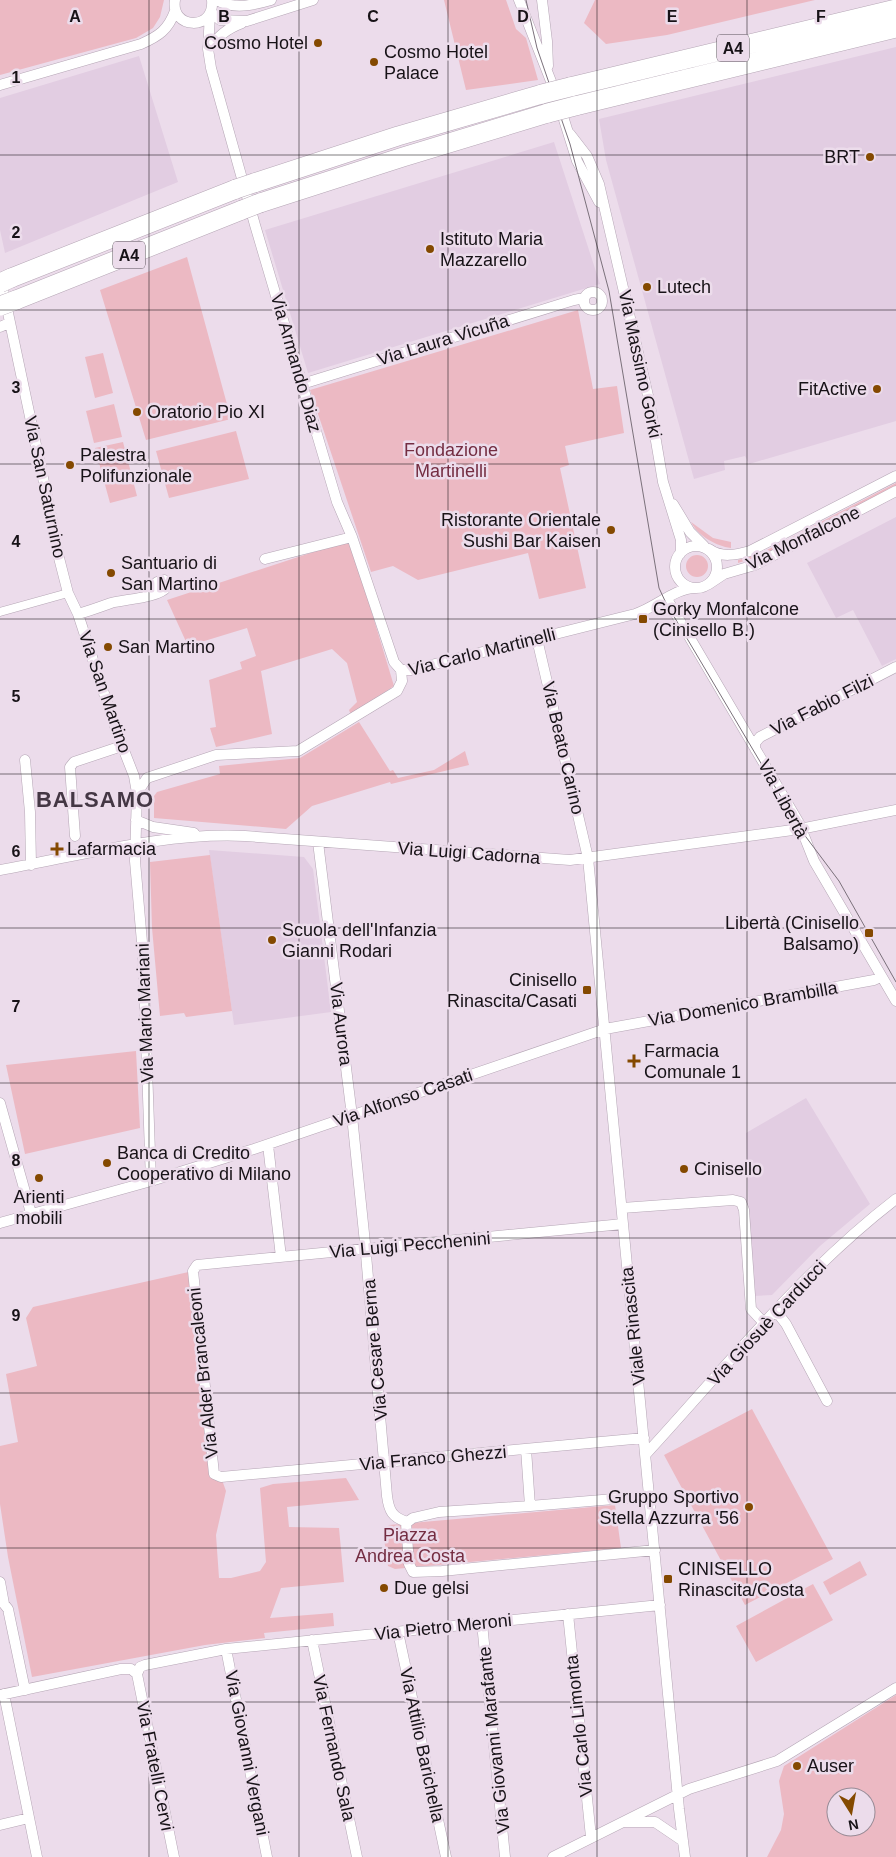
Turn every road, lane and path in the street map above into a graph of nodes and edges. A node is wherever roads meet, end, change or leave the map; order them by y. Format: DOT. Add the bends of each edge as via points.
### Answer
graph roads {
  1 [pos="175,0"];
  2 [pos="212,0"];
  3 [pos="217,0"];
  4 [pos="271,0"];
  5 [pos="313,0"];
  6 [pos="519,0"];
  7 [pos="542,0"];
  8 [pos="896,9"];
  9 [pos="175,11"];
  10 [pos="211,13"];
  11 [pos="248,20"];
  12 [pos="896,28"];
  13 [pos="208,49"];
  14 [pos="548,72"];
  15 [pos="0,85"];
  16 [pos="4,279"];
  17 [pos="584,298"];
  18 [pos="8,303"];
  19 [pos="5,325"];
  20 [pos="302,384"];
  21 [pos="896,476"];
  22 [pos="665,488"];
  23 [pos="896,491"];
  24 [pos="352,537"];
  25 [pos="708,549"];
  26 [pos="680,554"];
  27 [pos="266,559"];
  28 [pos="709,584"];
  29 [pos="695,588"];
  30 [pos="68,593"];
  31 [pos="146,596"];
  32 [pos="667,599"];
  33 [pos="0,612"];
  34 [pos="78,614"];
  35 [pos="537,639"];
  36 [pos="896,667"];
  37 [pos="401,670"];
  38 [pos="122,746"];
  39 [pos="755,749"];
  40 [pos="25,760"];
  41 [pos="134,776"];
  42 [pos="148,778"];
  43 [pos="137,793"];
  44 [pos="896,810"];
  45 [pos="136,820"];
  46 [pos="802,829"];
  47 [pos="205,835"];
  48 [pos="75,836"];
  49 [pos="318,842"];
  50 [pos="135,845"];
  51 [pos="588,858"];
  52 [pos="31,865"];
  53 [pos="0,870"];
  54 [pos="882,977"];
  55 [pos="896,1001"];
  56 [pos="604,1029"];
  57 [pos="0,1103"];
  58 [pos="352,1116"];
  59 [pos="268,1144"];
  60 [pos="151,1181"];
  61 [pos="896,1199"];
  62 [pos="622,1208"];
  63 [pos="30,1213"];
  64 [pos="0,1223"];
  65 [pos="623,1224"];
  66 [pos="366,1249"];
  67 [pos="281,1257"];
  68 [pos="197,1264"];
  69 [pos="776,1311"];
  70 [pos="764,1323"];
  71 [pos="826,1401"];
  72 [pos="644,1438"];
  73 [pos="526,1449"];
  74 [pos="646,1454"];
  75 [pos="384,1463"];
  76 [pos="221,1477"];
  77 [pos="650,1496"];
  78 [pos="530,1506"];
  79 [pos="407,1522"];
  80 [pos="655,1550"];
  81 [pos="0,1582"];
  82 [pos="2,1605"];
  83 [pos="660,1605"];
  84 [pos="568,1614"];
  85 [pos="482,1623"];
  86 [pos="398,1632"];
  87 [pos="312,1640"];
  88 [pos="226,1649"];
  89 [pos="137,1674"];
  90 [pos="896,1688"];
  91 [pos="25,1690"];
  92 [pos="2,1694"];
  93 [pos="678,1794"];
  94 [pos="29,1818"];
  95 [pos="620,1823"];
  96 [pos="0,1824"];
  97 [pos="591,1837"];
  98 [pos="683,1841"];
  99 [pos="37,1857"];
  100 [pos="174,1857"];
  101 [pos="267,1857"];
  102 [pos="357,1857"];
  103 [pos="446,1857"];
  104 [pos="505,1857"];
  105 [pos="553,1857"];
  106 [pos="685,1857"];
  1 -- 9 [label="street"];
  2 -- 10 [label="street, Via Armando Diaz"];
  3 -- 4 [label="street" via="224,4 252,6"];
  5 -- 11 [label="street"];
  6 -- 14 [label="street, Via Massimo Gorki"];
  7 -- 14 [label="street, Via Massimo Gorki"];
  8 -- 16 [label="highway, A4, bridge" via="542,94 398,136 236,189"];
  9 -- 10 [label="street" via="180,18 195,23 204,21"];
  9 -- 15 [label="street" via="161,34 141,44"];
  10 -- 11 [label="street" via="220,20"];
  10 -- 13 [label="street, Via Armando Diaz"];
  11 -- 13 [label="street" via="221,33"];
  12 -- 18 [label="highway, A4, bridge" via="548,113 403,157 260,203"];
  13 -- 20 [label="street, Via Armando Diaz"];
  14 -- 22 [label="street, Via Massimo Gorki" via="577,161 598,198 613,241"];
  16 -- 19 [label="street, Via San Saturnino"];
  17 -- 20 [label="street, Via Laura Vicuña"];
  19 -- 30 [label="street, Via San Saturnino"];
  20 -- 24 [label="street, Via Armando Diaz" via="337,502"];
  21 -- 25 [label="street, Via Monfalcone" via="750,551 724,555"];
  22 -- 25 [label="street, Via Massimo Gorki" via="690,532"];
  22 -- 26 [label="street, Via Massimo Gorki" via="681,540"];
  23 -- 28 [label="street, Via Monfalcone" via="755,565 729,572"];
  24 -- 27 [label="street"];
  24 -- 37 [label="street, Via Armando Diaz" via="394,662"];
  25 -- 26 [label="street" via="692,546"];
  25 -- 28 [label="street" via="716,557 718,566 716,576"];
  26 -- 29 [label="street" via="675,566 677,577 686,586"];
  28 -- 29 [label="street"];
  29 -- 32 [label="street, Via Carlo Martinelli" via="682,590"];
  30 -- 33 [label="street"];
  30 -- 34 [label="street, Via San Martino"];
  31 -- 34 [label="street"];
  32 -- 35 [label="street, Via Carlo Martinelli" via="640,613"];
  32 -- 39 [label="street, Via Libertà"];
  34 -- 38 [label="street, Via San Martino"];
  35 -- 37 [label="street, Via Carlo Martinelli"];
  35 -- 51 [label="street, Via Beato Carino"];
  36 -- 39 [label="street, Via Fabio Filzi" via="760,737"];
  37 -- 42 [label="street, Via Carlo Martinelli" via="402,681 397,691 298,752 226,753"];
  38 -- 41 [label="street, Via San Martino"];
  38 -- 48 [label="street" via="74,762 70,767"];
  39 -- 46 [label="street, Via Libertà"];
  40 -- 52 [label="street"];
  41 -- 42 [label="street, Via Carlo Martinelli"];
  41 -- 43 [label="street, Via San Martino"];
  42 -- 43 [label="street"];
  43 -- 45 [label="street, Via San Martino"];
  44 -- 46 [label="street, Via Luigi Cadorna"];
  45 -- 47 [label="street" via="152,828"];
  45 -- 50 [label="street, Via Mario Mariani"];
  46 -- 51 [label="street, Via Luigi Cadorna"];
  46 -- 54 [label="street, Via Libertà" via="810,853"];
  47 -- 49 [label="street, Via Luigi Cadorna"];
  47 -- 50 [label="street, Via Luigi Cadorna"];
  49 -- 51 [label="street, Via Luigi Cadorna" via="570,860"];
  49 -- 58 [label="street, Via Aurora"];
  50 -- 52 [label="street, Via Luigi Cadorna"];
  50 -- 60 [label="street, Via Mario Mariani" via="143,954"];
  51 -- 56 [label="street, Viale Rinascita"];
  52 -- 53 [label="street, Via Luigi Cadorna"];
  54 -- 55 [label="street, Via Libertà"];
  54 -- 56 [label="street, Via Domenico Brambilla"];
  56 -- 58 [label="street, Via Alfonso Casati"];
  56 -- 62 [label="street, Viale Rinascita"];
  57 -- 63 [label="street"];
  58 -- 59 [label="street, Via Alfonso Casati"];
  58 -- 66 [label="street, Via Cesare Berna"];
  59 -- 60 [label="street, Via Alfonso Casati"];
  59 -- 67 [label="street"];
  60 -- 63 [label="street, Via Alfonso Casati"];
  61 -- 69 [label="street, Via Giosuè Carducci" via="828,1257"];
  62 -- 65 [label="street, Viale Rinascita"];
  62 -- 70 [label="street" via="741,1202 751,1309"];
  63 -- 64 [label="street, Via Alfonso Casati"];
  65 -- 66 [label="street, Via Luigi Pecchenini"];
  65 -- 72 [label="street, Viale Rinascita"];
  66 -- 67 [label="street, Via Luigi Pecchenini"];
  66 -- 75 [label="street, Via Cesare Berna"];
  67 -- 68 [label="street, Via Luigi Pecchenini"];
  68 -- 76 [label="street, Via Alder Brancaleoni" via="193,1271 214,1474"];
  69 -- 70 [label="street, Via Giosuè Carducci"];
  69 -- 71 [label="street"];
  70 -- 74 [label="street, Via Giosuè Carducci"];
  72 -- 73 [label="street, Via Franco Ghezzi"];
  72 -- 74 [label="street, Viale Rinascita"];
  73 -- 75 [label="street, Via Franco Ghezzi"];
  73 -- 78 [label="street"];
  74 -- 77 [label="street, Viale Rinascita"];
  75 -- 76 [label="street, Via Franco Ghezzi"];
  75 -- 79 [label="street" via="389,1509 398,1519"];
  77 -- 78 [label="street"];
  77 -- 80 [label="street, Viale Rinascita"];
  78 -- 79 [label="street" via="439,1512"];
  79 -- 80 [label="street" via="409,1564 413,1572"];
  80 -- 83 [label="street, Viale Rinascita"];
  81 -- 82 [label="street"];
  82 -- 91 [label="street" via="8,1609"];
  83 -- 84 [label="street, Via Pietro Meroni"];
  83 -- 93 [label="street, Viale Rinascita"];
  84 -- 85 [label="street, Via Pietro Meroni"];
  84 -- 97 [label="street, Via Carlo Limonta"];
  85 -- 86 [label="street, Via Pietro Meroni"];
  85 -- 104 [label="street, Via Giovanni Marafante"];
  86 -- 87 [label="street, Via Pietro Meroni"];
  86 -- 103 [label="street, Via Attilio Barichella"];
  87 -- 88 [label="street, Via Pietro Meroni"];
  87 -- 102 [label="street, Via Fernando Sala"];
  88 -- 89 [label="street, Via Pietro Meroni" via="145,1665"];
  88 -- 101 [label="street, Via Giovanni Vergani"];
  89 -- 91 [label="street" via="131,1669 121,1669"];
  89 -- 100 [label="street, Via Fratelli Cervi"];
  90 -- 93 [label="street" via="777,1761"];
  91 -- 92 [label="street"];
  92 -- 94 [label="street"];
  93 -- 95 [label="street"];
  93 -- 98 [label="street, Viale Rinascita"];
  94 -- 96 [label="street"];
  94 -- 99 [label="street"];
  95 -- 97 [label="street"];
  95 -- 98 [label="street" via="655,1822"];
  97 -- 105 [label="street"];
  98 -- 106 [label="street, Viale Rinascita"];
}
